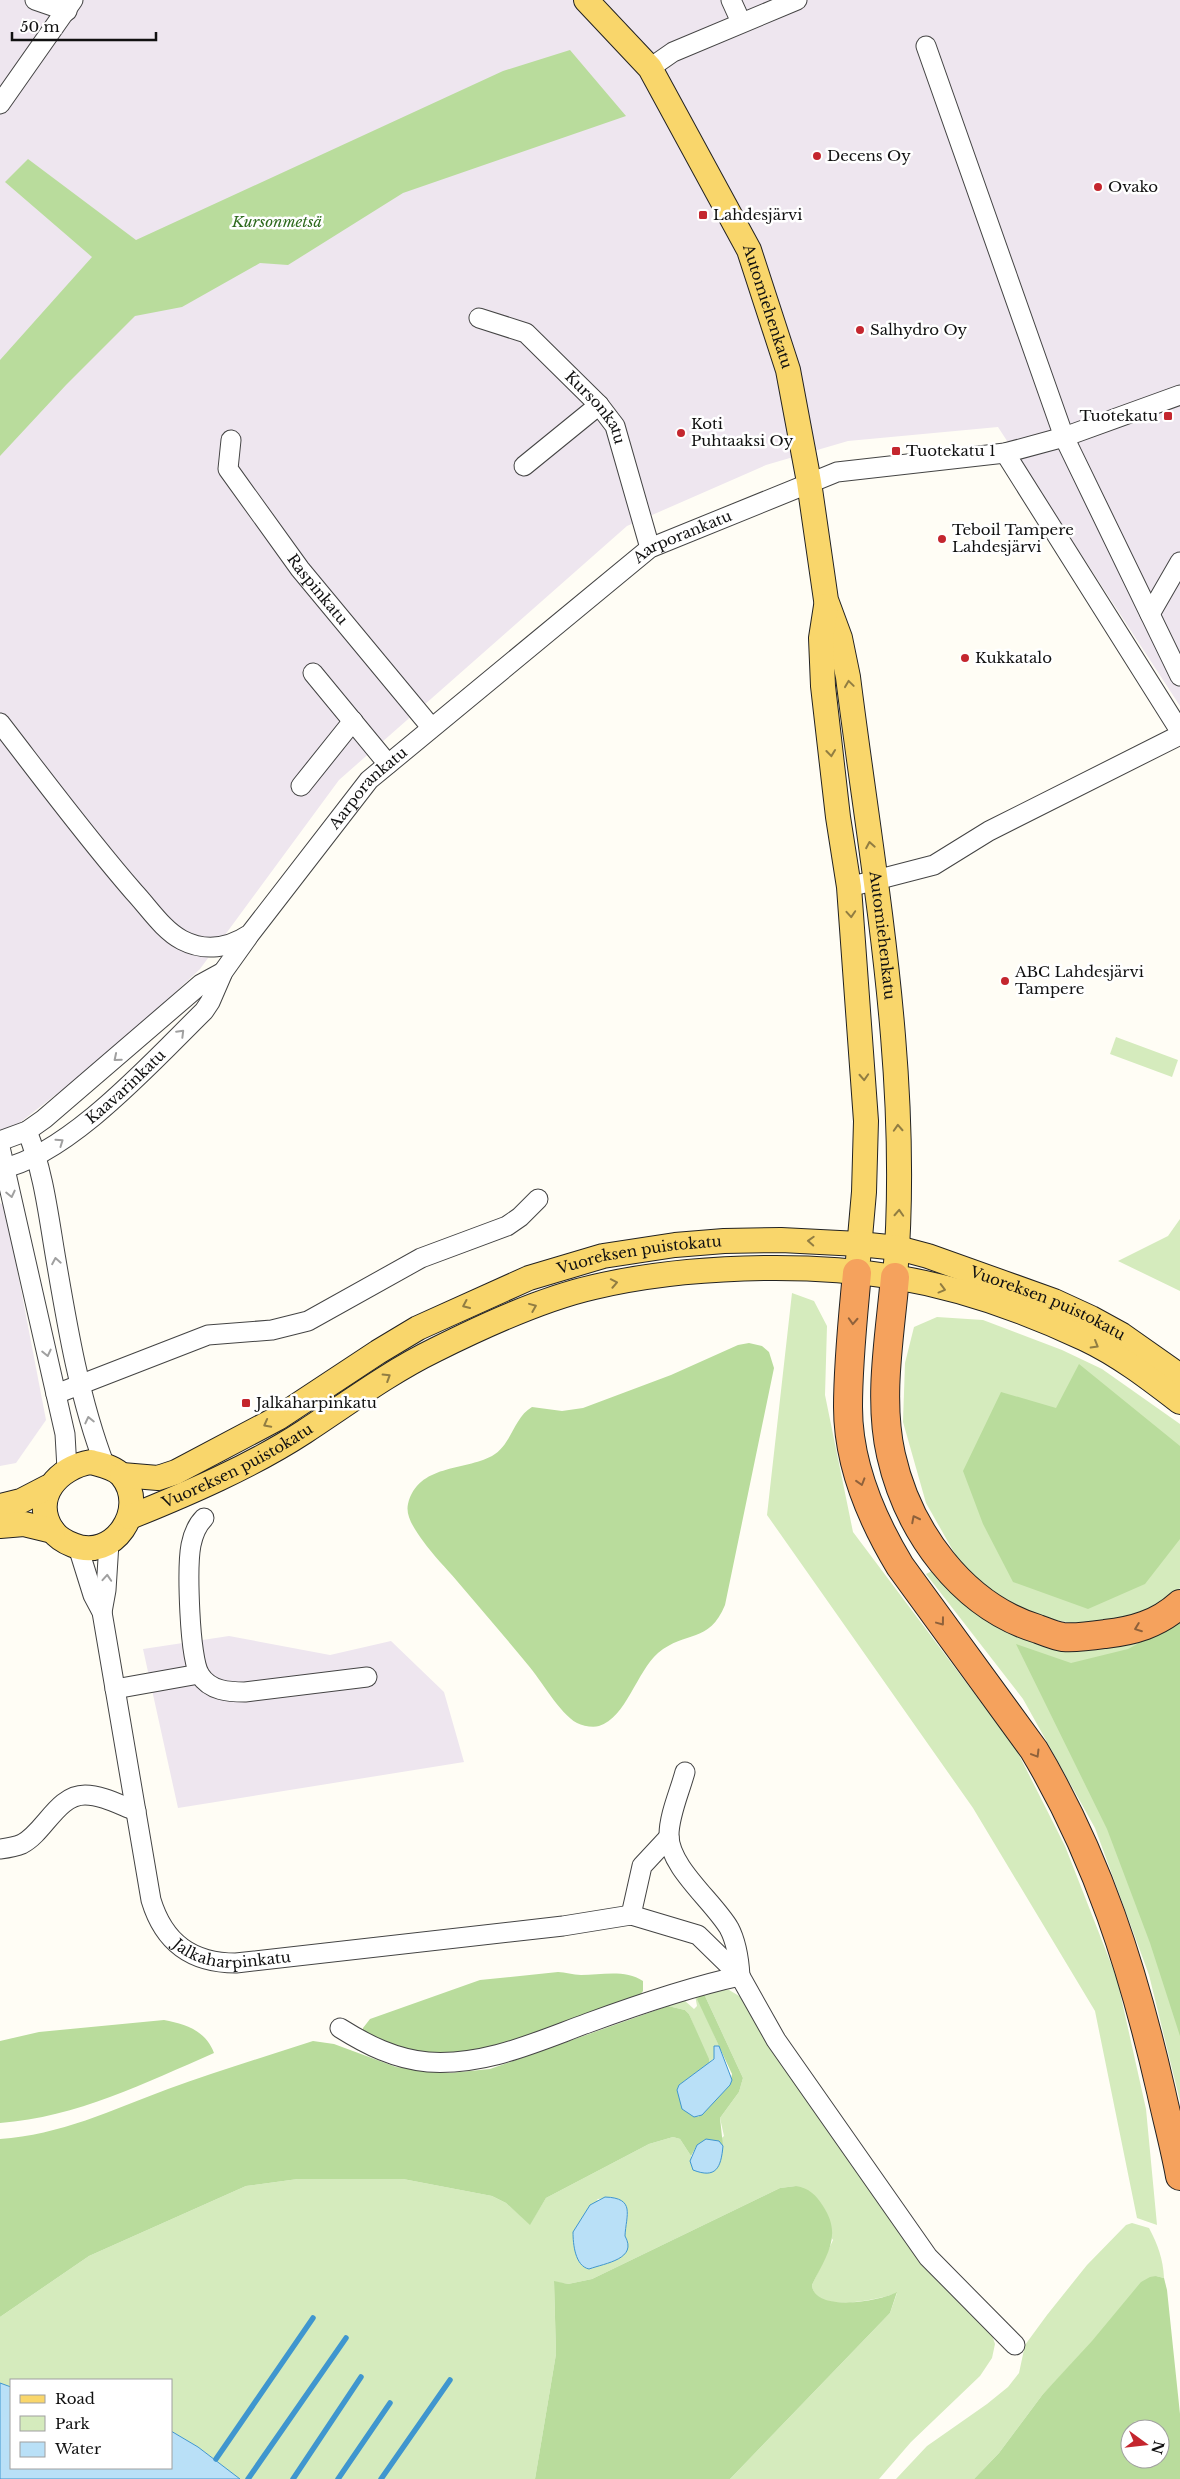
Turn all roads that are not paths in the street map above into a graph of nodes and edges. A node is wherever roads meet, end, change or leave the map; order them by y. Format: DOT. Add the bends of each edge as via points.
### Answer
graph roads {
  1 [pos="35,0"];
  2 [pos="586,0"];
  3 [pos="731,0"];
  4 [pos="797,0"];
  5 [pos="70,5"];
  6 [pos="741,22"];
  7 [pos="926,46"];
  8 [pos="650,68"];
  9 [pos="0,104"];
  10 [pos="479,318"];
  11 [pos="1180,395"];
  12 [pos="599,405"];
  13 [pos="1064,437"];
  14 [pos="231,440"];
  15 [pos="1005,453"];
  16 [pos="524,466"];
  17 [pos="809,482"];
  18 [pos="650,548"];
  19 [pos="1180,562"];
  20 [pos="826,600"];
  21 [pos="1150,614"];
  22 [pos="313,673"];
  23 [pos="1180,676"];
  24 [pos="352,720"];
  25 [pos="0,723"];
  26 [pos="431,727"];
  27 [pos="1180,731"];
  28 [pos="1180,735"];
  29 [pos="388,764"];
  30 [pos="301,786"];
  31 [pos="876,881"];
  32 [pos="849,887"];
  33 [pos="250,934"];
  34 [pos="223,972"];
  35 [pos="27,1131"];
  36 [pos="0,1141"];
  37 [pos="0,1147"];
  38 [pos="36,1156"];
  39 [pos="2,1168"];
  40 [pos="538,1199"];
  41 [pos="859,1244"];
  42 [pos="898,1248"];
  43 [pos="857,1273"];
  44 [pos="895,1277"];
  45 [pos="1180,1376"];
  46 [pos="81,1386"];
  47 [pos="56,1394"];
  48 [pos="1180,1402"];
  49 [pos="67,1469"];
  50 [pos="113,1470"];
  51 [pos="48,1487"];
  52 [pos="0,1506"];
  53 [pos="130,1517"];
  54 [pos="204,1518"];
  55 [pos="0,1526"];
  56 [pos="53,1531"];
  57 [pos="108,1543"];
  58 [pos="78,1547"];
  59 [pos="1180,1604"];
  60 [pos="102,1612"];
  61 [pos="199,1674"];
  62 [pos="367,1677"];
  63 [pos="115,1689"];
  64 [pos="686,1772"];
  65 [pos="136,1811"];
  66 [pos="669,1837"];
  67 [pos="0,1849"];
  68 [pos="631,1915"];
  69 [pos="740,1976"];
  70 [pos="340,2028"];
  71 [pos="1180,2176"];
  72 [pos="1016,2345"];
  1 -- 5 [label="street"];
  2 -- 8 [label="main road, Automiehenkatu"];
  3 -- 6 [label="street"];
  4 -- 6 [label="street"];
  5 -- 9 [label="street"];
  6 -- 8 [label="street" via="673,52"];
  7 -- 13 [label="street"];
  8 -- 17 [label="main road, Automiehenkatu" via="750,250 788,370"];
  10 -- 12 [label="street, Kursonkatu" via="526,333"];
  11 -- 13 [label="street"];
  12 -- 16 [label="street"];
  12 -- 18 [label="street, Kursonkatu" via="614,426"];
  13 -- 15 [label="street"];
  13 -- 21 [label="street"];
  14 -- 26 [label="street, Raspinkatu" via="228,469 300,570"];
  15 -- 17 [label="street" via="837,472"];
  15 -- 27 [label="street"];
  17 -- 18 [label="street, Aarporankatu"];
  17 -- 20 [label="main road, Automiehenkatu"];
  18 -- 26 [label="street, Aarporankatu"];
  19 -- 21 [label="street"];
  31 -- 20 [label="main road, Automiehenkatu, one-way" via="848,676 840,638"];
  20 -- 32 [label="main road, Automiehenkatu, one-way" via="822,638 823,686"];
  21 -- 23 [label="street"];
  22 -- 24 [label="street"];
  24 -- 29 [label="street"];
  24 -- 30 [label="street"];
  25 -- 33 [label="street, Aarporankatu" via="92,844 174,935 195,945 213,947 232,944"];
  26 -- 29 [label="street, Aarporankatu"];
  28 -- 31 [label="street" via="989,831 934,865"];
  29 -- 33 [label="street, Aarporankatu" via="369,780"];
  31 -- 32 [label="street"];
  42 -- 31 [label="main road, Automiehenkatu, one-way" via="900,1177 894,1038"];
  32 -- 41 [label="main road, Automiehenkatu, one-way" via="866,1121"];
  33 -- 34 [label="street, Kaavarinkatu"];
  34 -- 35 [label="street, Kaavarinkatu, one-way" via="201,984 56,1110"];
  38 -- 34 [label="street, Kaavarinkatu, one-way" via="78,1128 204,1011"];
  35 -- 36 [label="street, Kaavarinkatu"];
  35 -- 38 [label="street"];
  37 -- 39 [label="street"];
  38 -- 39 [label="street, Kaavarinkatu"];
  46 -- 38 [label="street, one-way"];
  39 -- 47 [label="street, one-way"];
  40 -- 46 [label="street" via="507,1226 421,1258 308,1321 279,1328 208,1335"];
  41 -- 42 [label="main road, Vuoreksen puistokatu"];
  41 -- 43 [label="main road, Automiehenkatu"];
  41 -- 50 [label="main road, Vuoreksen puistokatu, one-way" via="781,1240 714,1242 638,1250 560,1268 418,1328 278,1418 176,1472 158,1478"];
  42 -- 44 [label="main road, Automiehenkatu"];
  42 -- 45 [label="main road, Vuoreksen puistokatu" via="1061,1304 1122,1335"];
  43 -- 44 [label="main road, Vuoreksen puistokatu"];
  53 -- 43 [label="main road, Vuoreksen puistokatu, one-way" via="280,1446 433,1351 567,1294 683,1273 779,1269"];
  43 -- 71 [label="highway, one-way" via="848,1408 851,1443 866,1500 880,1533 900,1566 1034,1750 1085,1848 1117,1926 1144,2014"];
  44 -- 48 [label="main road, Vuoreksen puistokatu, one-way" via="978,1298 1086,1340 1118,1358"];
  59 -- 44 [label="highway, one-way" via="1156,1621 1130,1631 1062,1637 1024,1625 990,1607 956,1578 925,1537 900,1485 890,1454 885,1398"];
  46 -- 47 [label="street"];
  50 -- 46 [label="street, one-way" via="92,1431"];
  47 -- 49 [label="street" via="65,1434"];
  49 -- 50 [label="main road" via="91,1462"];
  49 -- 51 [label="main road"];
  50 -- 53 [label="main road" via="129,1490"];
  51 -- 52 [label="main road" via="21,1501"];
  51 -- 56 [label="main road" via="46,1518"];
  53 -- 57 [label="main road" via="123,1531"];
  54 -- 61 [label="street" via="195,1532 189,1560 192,1637"];
  55 -- 56 [label="main road" via="24,1524"];
  56 -- 58 [label="main road" via="65,1542"];
  57 -- 58 [label="main road" via="95,1549"];
  60 -- 57 [label="street, Jalkaharpinkatu, one-way"];
  58 -- 60 [label="street, Jalkaharpinkatu" via="93,1595"];
  60 -- 63 [label="street, Jalkaharpinkatu"];
  61 -- 62 [label="street" via="215,1688 227,1692"];
  61 -- 63 [label="street"];
  63 -- 65 [label="street, Jalkaharpinkatu"];
  64 -- 66 [label="street"];
  65 -- 67 [label="street" via="92,1795 74,1797 66,1801 30,1838"];
  65 -- 68 [label="street, Jalkaharpinkatu" via="151,1900 159,1922 184,1950 215,1962 236,1963 563,1926"];
  66 -- 68 [label="street" via="642,1866"];
  66 -- 69 [label="street" via="686,1873 728,1928 738,1953"];
  68 -- 69 [label="street" via="698,1934"];
  69 -- 70 [label="street" via="477,2060 415,2060 372,2047"];
  69 -- 72 [label="street" via="776,2040 928,2257"];
}
